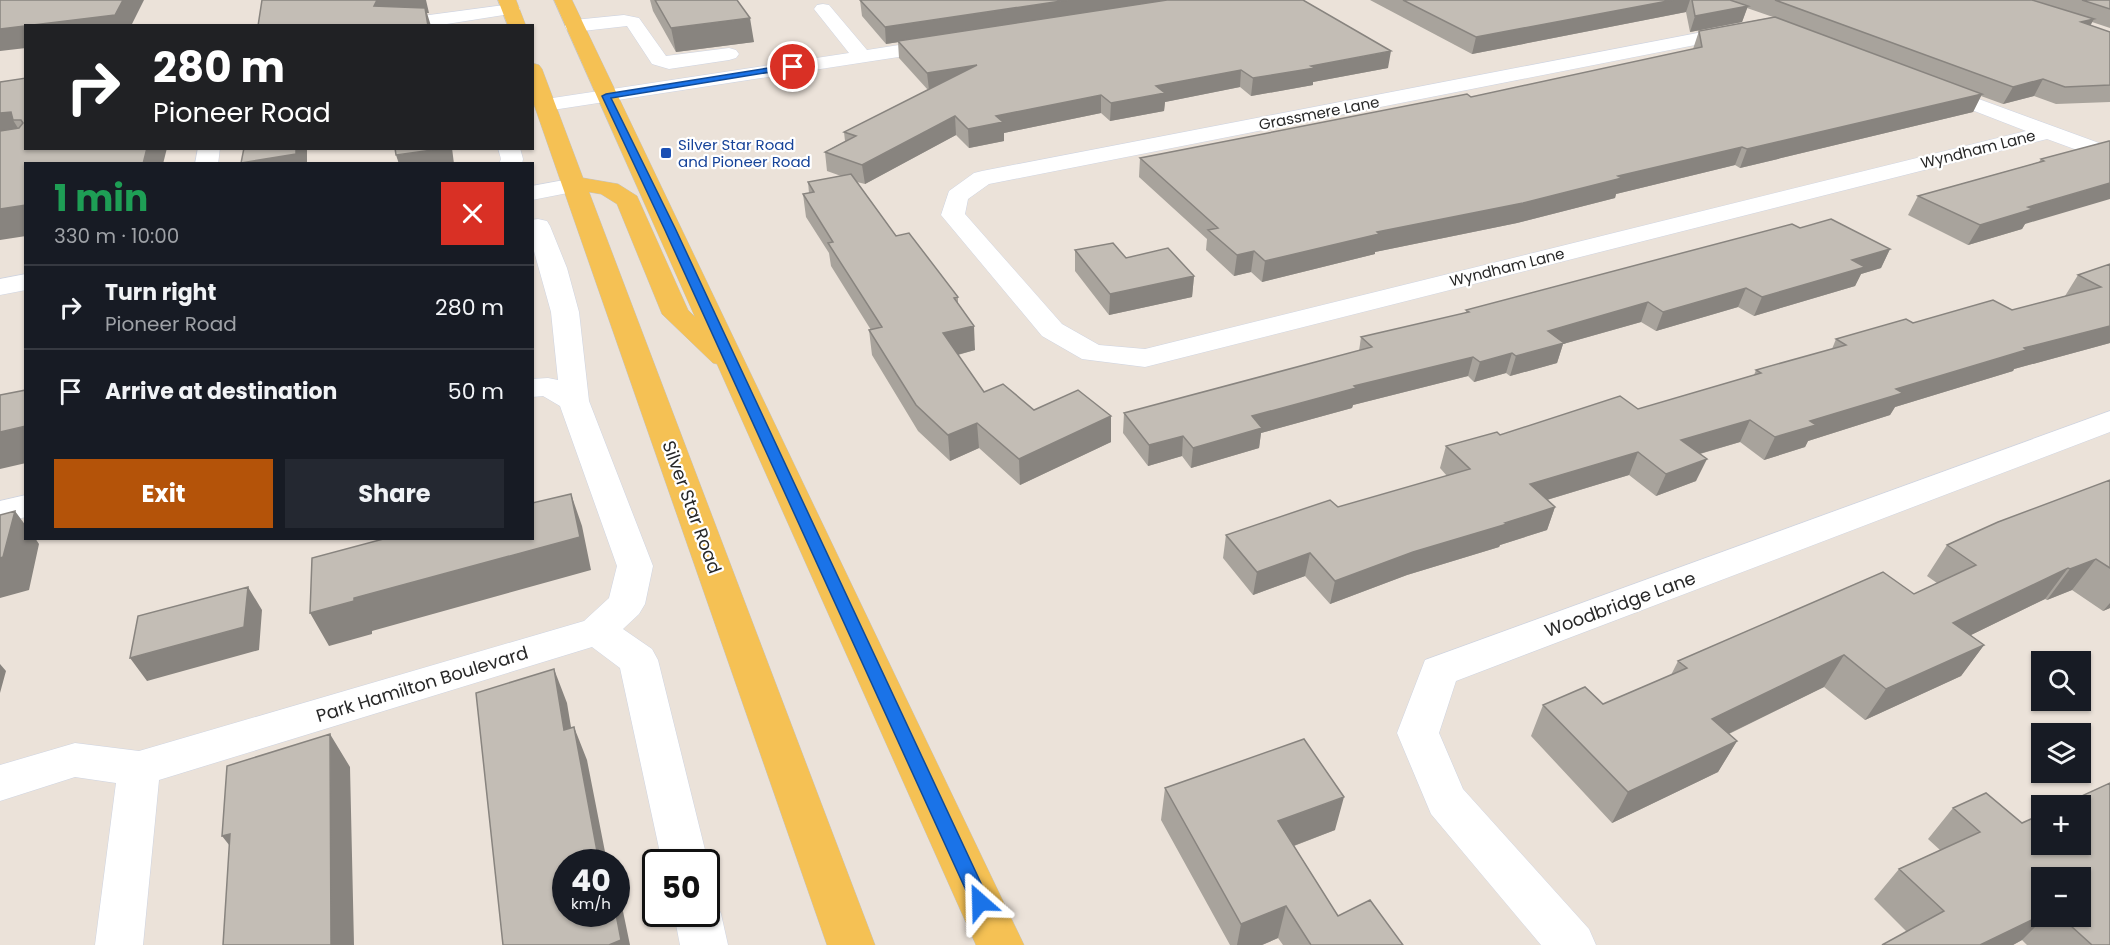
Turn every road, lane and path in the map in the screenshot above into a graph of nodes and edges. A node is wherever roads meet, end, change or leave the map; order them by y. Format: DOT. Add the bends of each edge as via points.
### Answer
graph roads {
  1 [pos="634,6"];
  2 [pos="823,9"];
  3 [pos="511,12"];
  4 [pos="1737,13"];
  5 [pos="569,14"];
  6 [pos="476,20"];
  7 [pos="420,24"];
  8 [pos="967,40"];
  9 [pos="795,45"];
  10 [pos="750,51"];
  11 [pos="862,56"];
  12 [pos="816,63"];
  13 [pos="534,74"];
  14 [pos="1914,81"];
  15 [pos="606,96"];
  16 [pos="546,105"];
  17 [pos="2048,132"];
  18 [pos="2110,155"];
  19 [pos="575,185"];
  20 [pos="534,193"];
  21 [pos="538,226"];
  22 [pos="996,265"];
  23 [pos="24,282"];
  24 [pos="0,287"];
  25 [pos="733,366"];
  26 [pos="534,388"];
  27 [pos="574,400"];
  28 [pos="2110,421"];
  29 [pos="24,506"];
  30 [pos="0,512"];
  31 [pos="597,631"];
  32 [pos="139,769"];
  33 [pos="0,783"];
  34 [pos="682,849"];
  35 [pos="700,927"];
  36 [pos="119,945"];
  37 [pos="704,945"];
  38 [pos="851,945"];
  39 [pos="1000,945"];
  40 [pos="1572,945"];
  1 -- 5 [label="street"];
  2 -- 11 [label="street"];
  3 -- 6 [label="street"];
  4 -- 22 [label="street, Grassmere Lane" via="1759,24 982,178 957,196 953,215"];
  5 -- 10 [label="street" via="633,21 659,60 669,63"];
  5 -- 15 [label="main road"];
  6 -- 7 [label="street"];
  8 -- 11 [label="street"];
  9 -- 12 [label="street"];
  11 -- 12 [label="street"];
  12 -- 15 [label="street"];
  13 -- 16 [label="main road, Silver Star Road"];
  14 -- 17 [label="street"];
  15 -- 16 [label="street"];
  15 -- 25 [label="main road"];
  16 -- 19 [label="main road, Silver Star Road"];
  17 -- 18 [label="street"];
  17 -- 22 [label="street, Wyndham Lane" via="1145,358 1092,353 1052,330"];
  19 -- 20 [label="street"];
  19 -- 25 [label="main road" via="616,190 628,201 676,314"];
  19 -- 38 [label="main road, Silver Star Road"];
  21 -- 27 [label="street, Park Hamilton Boulevard" via="560,286 572,356"];
  23 -- 24 [label="street"];
  25 -- 39 [label="main road"];
  26 -- 27 [label="street" via="548,387"];
  27 -- 31 [label="street, Park Hamilton Boulevard" via="635,566 626,604"];
  28 -- 40 [label="street, Woodbridge Lane" via="1440,671 1418,734 1446,801"];
  29 -- 30 [label="street"];
  31 -- 32 [label="street, Park Hamilton Boulevard"];
  31 -- 34 [label="street" via="638,660"];
  32 -- 33 [label="street, Park Hamilton Boulevard" via="75,760"];
  32 -- 36 [label="street"];
  35 -- 37 [label="street"];
}
